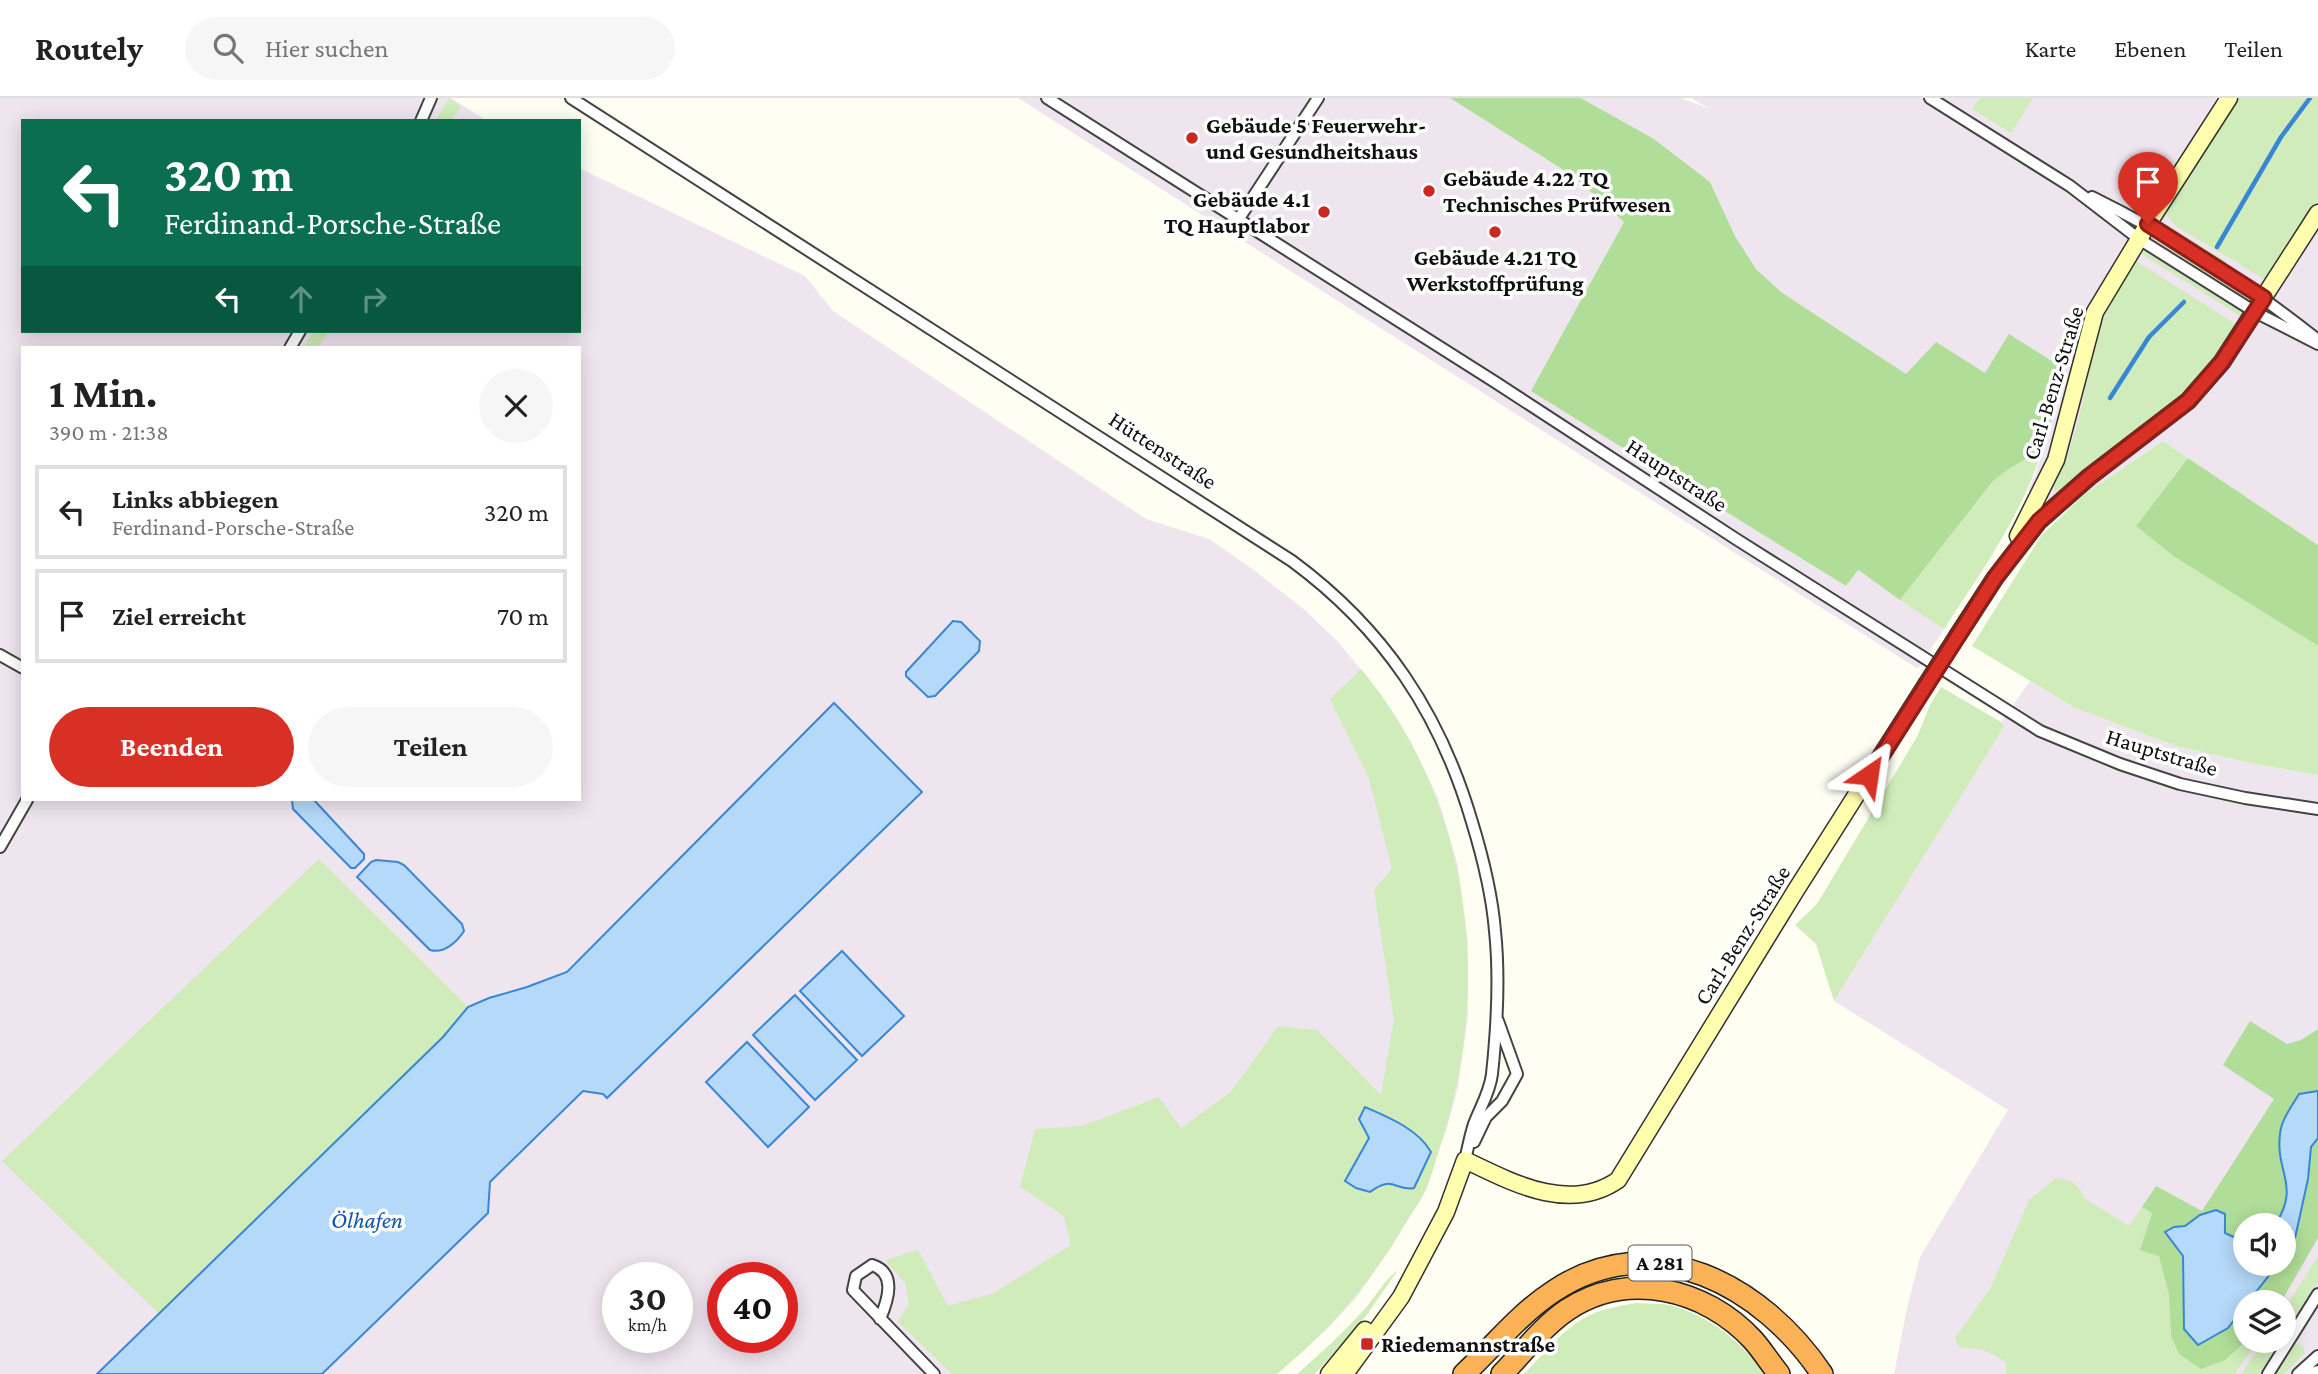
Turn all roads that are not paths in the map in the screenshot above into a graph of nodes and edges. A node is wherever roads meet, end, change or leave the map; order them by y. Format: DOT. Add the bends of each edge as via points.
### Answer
graph roads {
  1 [pos="431,98"];
  2 [pos="571,98"];
  3 [pos="1046,98"];
  4 [pos="1318,98"];
  5 [pos="1930,98"];
  6 [pos="2229,98"];
  7 [pos="422,119"];
  8 [pos="2070,186"];
  9 [pos="2318,213"];
  10 [pos="1238,220"];
  11 [pos="2148,224"];
  12 [pos="2138,239"];
  13 [pos="2264,298"];
  14 [pos="2255,312"];
  15 [pos="2318,342"];
  16 [pos="1995,578"];
  17 [pos="0,655"];
  18 [pos="21,667"];
  19 [pos="26,801"];
  20 [pos="2318,809"];
  21 [pos="0,847"];
  22 [pos="1496,1016"];
  23 [pos="1465,1160"];
  24 [pos="1410,1278"];
  25 [pos="2318,1294"];
  26 [pos="880,1319"];
  27 [pos="2318,1356"];
  28 [pos="2318,1371"];
  29 [pos="934,1374"];
  30 [pos="1329,1374"];
  31 [pos="1345,1374"];
  32 [pos="1464,1374"];
  33 [pos="1502,1374"];
  34 [pos="1779,1374"];
  35 [pos="1822,1374"];
  36 [pos="2268,1374"];
  37 [pos="2298,1374"];
  38 [pos="2308,1374"];
  1 -- 7 [label="street"];
  2 -- 22 [label="street, Hüttenstraße" via="1292,561 1349,608 1415,689 1466,803 1489,887 1498,974"];
  3 -- 10 [label="street, Hauptstraße"];
  4 -- 10 [label="street"];
  5 -- 8 [label="street"];
  6 -- 11 [label="street, Carl-Benz-Straße"];
  8 -- 11 [label="street"];
  8 -- 12 [label="street"];
  9 -- 13 [label="street, Carl-Benz-Straße"];
  10 -- 20 [label="street, Hauptstraße" via="2040,731 2180,783"];
  11 -- 12 [label="street, Carl-Benz-Straße"];
  11 -- 13 [label="street"];
  12 -- 14 [label="street"];
  12 -- 16 [label="street, Carl-Benz-Straße" via="2095,312 2056,460"];
  13 -- 14 [label="street, Carl-Benz-Straße"];
  13 -- 15 [label="street"];
  14 -- 15 [label="street"];
  14 -- 16 [label="street, Carl-Benz-Straße" via="2222,362 2188,401 2039,521"];
  16 -- 23 [label="street, Carl-Benz-Straße, bridge" via="1618,1180 1600,1191 1582,1194 1542,1192 1518,1186"];
  17 -- 18 [label="street"];
  19 -- 21 [label="street"];
  22 -- 23 [label="street, Hüttenstraße" via="1492,1077"];
  22 -- 23 [label="street, Hüttenstraße" via="1517,1074 1502,1101 1486,1117"];
  23 -- 24 [label="street, Hüttenstraße" via="1446,1212"];
  24 -- 30 [label="street, Hüttenstraße" via="1395,1290"];
  24 -- 31 [label="street, Hüttenstraße"];
  25 -- 36 [label="street"];
  26 -- 26 [label="street" via="853,1290 856,1276 872,1265 886,1274 889,1283"];
  26 -- 29 [label="street"];
  27 -- 37 [label="street"];
  28 -- 38 [label="street"];
  32 -- 35 [label="highway, A 281" via="1555,1290 1594,1271 1639,1262 1680,1266 1723,1283 1786,1330"];
  33 -- 34 [label="highway, A 281" via="1567,1310 1601,1293 1637,1288 1672,1291 1710,1306 1753,1340"];
}
